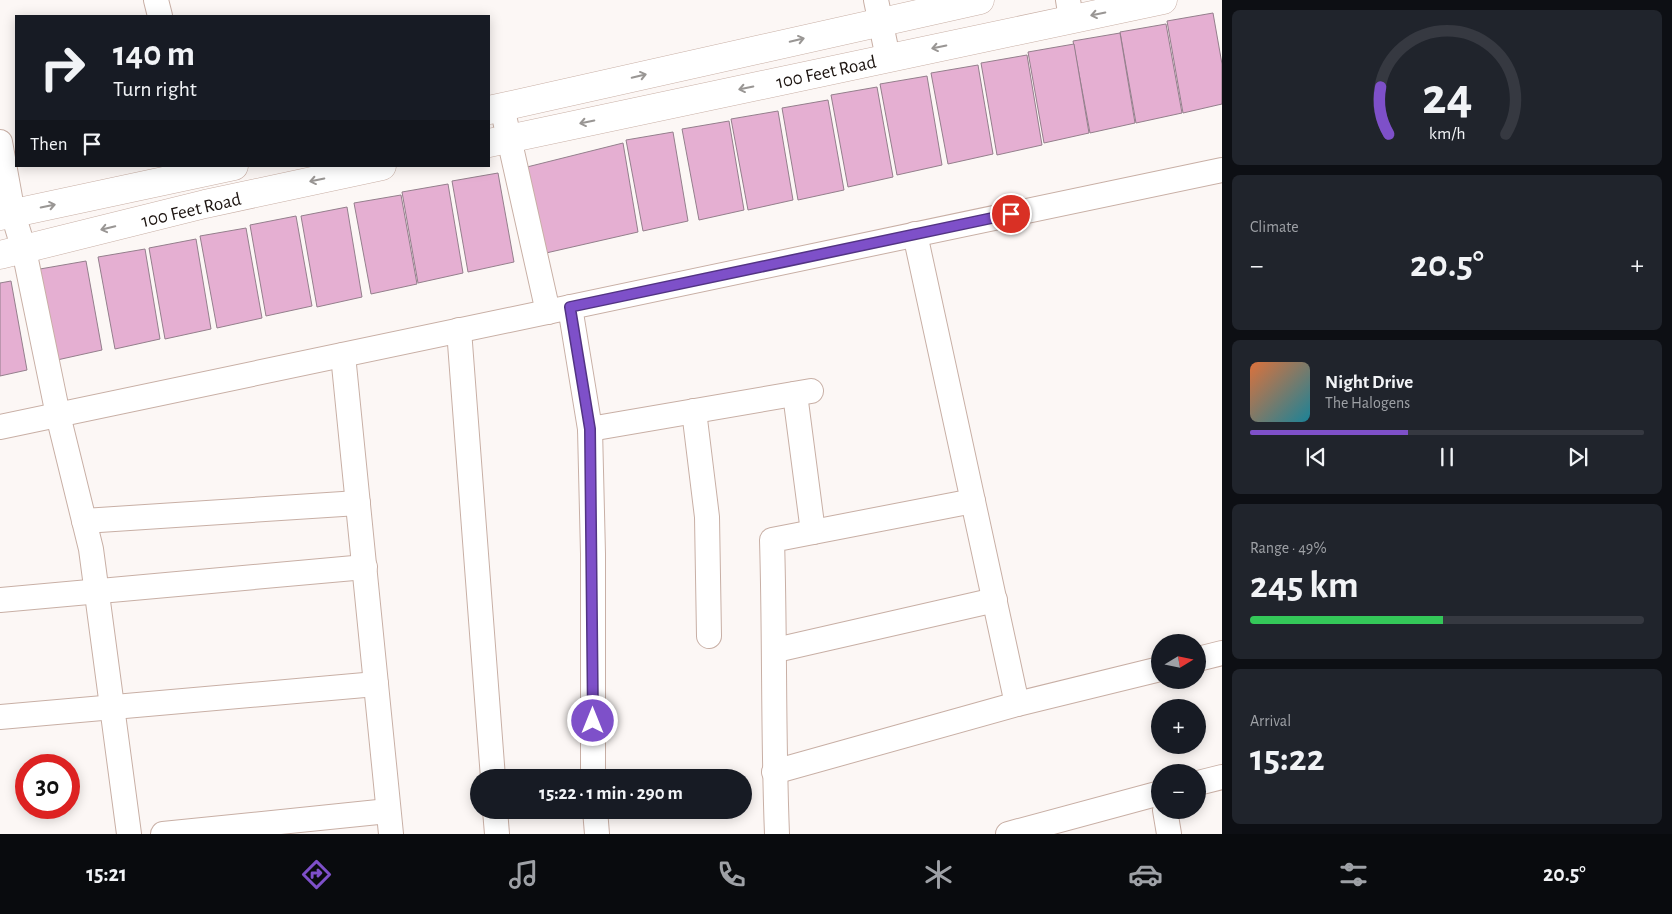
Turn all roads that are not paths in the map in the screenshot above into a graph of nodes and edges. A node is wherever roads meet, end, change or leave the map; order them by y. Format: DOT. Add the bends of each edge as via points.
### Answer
graph roads {
  1 [pos="156,0"];
  2 [pos="980,0"];
  3 [pos="1163,0"];
  4 [pos="1070,10"];
  5 [pos="878,11"];
  6 [pos="160,15"];
  7 [pos="888,58"];
  8 [pos="496,109"];
  9 [pos="499,141"];
  10 [pos="0,142"];
  11 [pos="225,167"];
  12 [pos="377,167"];
  13 [pos="198,170"];
  14 [pos="1222,170"];
  15 [pos="204,204"];
  16 [pos="7,215"];
  17 [pos="915,234"];
  18 [pos="12,252"];
  19 [pos="559,310"];
  20 [pos="459,330"];
  21 [pos="343,355"];
  22 [pos="694,411"];
  23 [pos="58,415"];
  24 [pos="0,427"];
  25 [pos="590,429"];
  26 [pos="973,501"];
  27 [pos="358,503"];
  28 [pos="84,521"];
  29 [pos="813,532"];
  30 [pos="365,567"];
  31 [pos="97,591"];
  32 [pos="0,600"];
  33 [pos="995,600"];
  34 [pos="709,636"];
  35 [pos="776,650"];
  36 [pos="1222,653"];
  37 [pos="1206,657"];
  38 [pos="1151,671"];
  39 [pos="376,684"];
  40 [pos="1017,704"];
  41 [pos="112,706"];
  42 [pos="0,717"];
  43 [pos="492,769"];
  44 [pos="593,769"];
  45 [pos="774,772"];
  46 [pos="1222,777"];
  47 [pos="1206,781"];
  48 [pos="1151,795"];
  49 [pos="496,819"];
  50 [pos="596,819"];
  51 [pos="1166,819"];
  52 [pos="389,822"];
  53 [pos="129,834"];
  54 [pos="163,834"];
  55 [pos="497,834"];
  56 [pos="597,834"];
  57 [pos="777,834"];
  58 [pos="1008,834"];
  59 [pos="1169,834"];
  1 -- 6 [label="street"];
  2 -- 5 [label="main road, 100 Feet Road"];
  3 -- 4 [label="main road, 100 Feet Road, one-way"];
  4 -- 7 [label="main road, 100 Feet Road, one-way"];
  5 -- 7 [label="street"];
  8 -- 5 [label="main road, 100 Feet Road, one-way"];
  7 -- 9 [label="main road, 100 Feet Road, one-way"];
  8 -- 9 [label="street"];
  9 -- 19 [label="street"];
  10 -- 16 [label="street"];
  11 -- 13 [label="main road, 100 Feet Road"];
  12 -- 15 [label="main road, 100 Feet Road, one-way"];
  13 -- 15 [label="street"];
  16 -- 13 [label="main road, 100 Feet Road, one-way"];
  14 -- 17 [label="street"];
  15 -- 18 [label="main road, 100 Feet Road, one-way"];
  16 -- 18 [label="street"];
  17 -- 19 [label="street"];
  17 -- 26 [label="street"];
  18 -- 23 [label="street"];
  19 -- 20 [label="street"];
  19 -- 25 [label="street"];
  20 -- 21 [label="street"];
  20 -- 43 [label="street"];
  21 -- 23 [label="street"];
  21 -- 27 [label="street"];
  22 -- 25 [label="street"];
  22 -- 29 [label="street" via="803,393"];
  22 -- 34 [label="street" via="707,517"];
  23 -- 24 [label="street"];
  23 -- 28 [label="street"];
  25 -- 44 [label="street"];
  26 -- 29 [label="street"];
  26 -- 33 [label="street"];
  27 -- 28 [label="street"];
  27 -- 30 [label="street"];
  28 -- 31 [label="street"];
  29 -- 35 [label="street" via="772,540"];
  30 -- 31 [label="street"];
  30 -- 39 [label="street"];
  31 -- 32 [label="street"];
  31 -- 41 [label="street"];
  33 -- 35 [label="street"];
  33 -- 40 [label="street"];
  35 -- 45 [label="street"];
  36 -- 37 [label="street"];
  38 -- 40 [label="street"];
  39 -- 41 [label="street"];
  39 -- 52 [label="street"];
  40 -- 45 [label="street"];
  41 -- 42 [label="street"];
  41 -- 53 [label="street"];
  45 -- 57 [label="street"];
  46 -- 47 [label="street"];
  48 -- 58 [label="street"];
  49 -- 55 [label="street"];
  50 -- 56 [label="street"];
  51 -- 59 [label="street"];
  52 -- 54 [label="street"];
}
